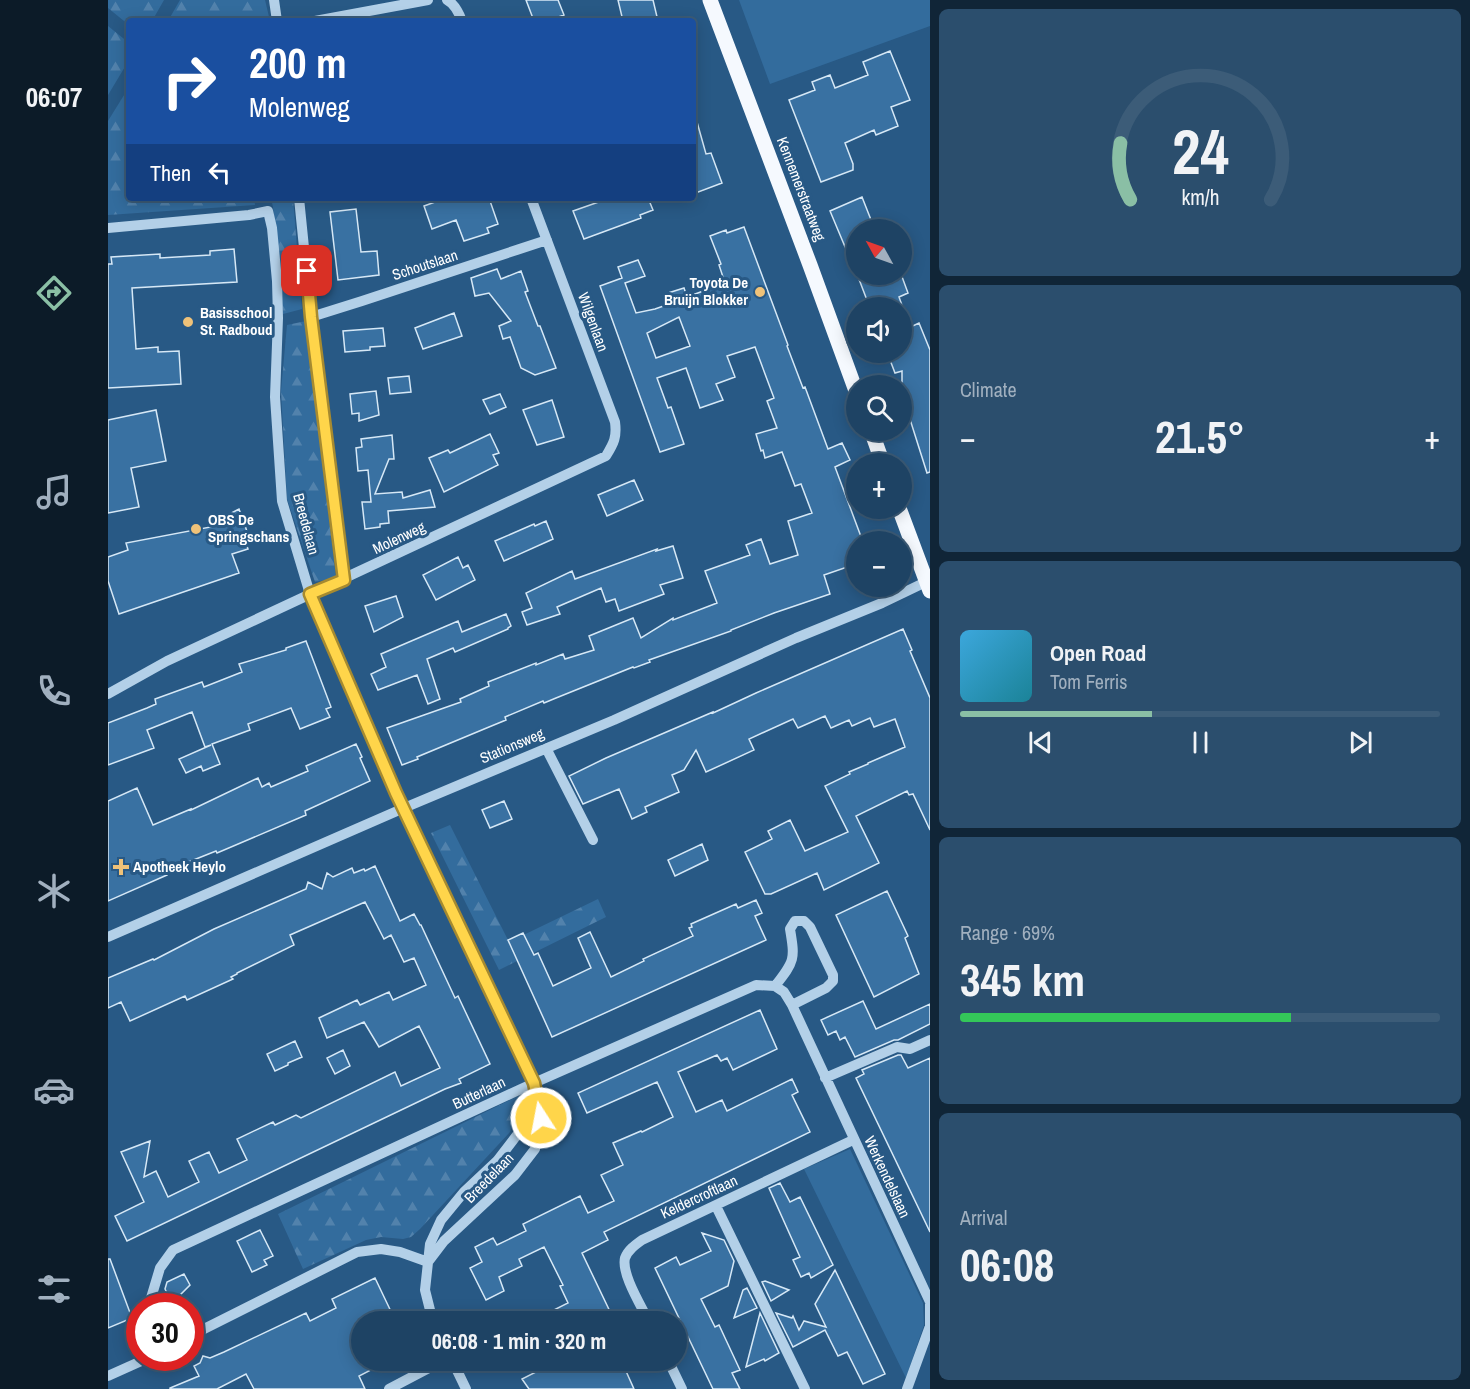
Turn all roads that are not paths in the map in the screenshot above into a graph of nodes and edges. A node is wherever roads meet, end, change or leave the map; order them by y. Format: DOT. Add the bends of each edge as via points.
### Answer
graph roads {
  1 [pos="274,0"];
  2 [pos="428,0"];
  3 [pos="447,0"];
  4 [pos="710,0"];
  5 [pos="277,18"];
  6 [pos="331,18"];
  7 [pos="461,18"];
  8 [pos="299,201"];
  9 [pos="532,201"];
  10 [pos="108,228"];
  11 [pos="547,240"];
  12 [pos="311,317"];
  13 [pos="850,375"];
  14 [pos="606,456"];
  15 [pos="903,519"];
  16 [pos="344,580"];
  17 [pos="929,584"];
  18 [pos="310,594"];
  19 [pos="108,694"];
  20 [pos="546,748"];
  21 [pos="404,808"];
  22 [pos="593,840"];
  23 [pos="108,937"];
  24 [pos="775,986"];
  25 [pos="792,1005"];
  26 [pos="930,1040"];
  27 [pos="825,1078"];
  28 [pos="534,1083"];
  29 [pos="538,1100"];
  30 [pos="853,1140"];
  31 [pos="716,1206"];
  32 [pos="428,1262"];
  33 [pos="152,1293"];
  34 [pos="431,1311"];
  35 [pos="644,1311"];
  36 [pos="204,1329"];
  37 [pos="126,1368"];
  38 [pos="423,1371"];
  39 [pos="457,1371"];
  40 [pos="673,1371"];
  41 [pos="108,1376"];
  42 [pos="389,1389"];
  43 [pos="466,1389"];
  44 [pos="682,1389"];
  45 [pos="805,1389"];
  46 [pos="908,1389"];
  1 -- 5 [label="street"];
  2 -- 6 [label="street"];
  3 -- 7 [label="street"];
  4 -- 13 [label="main road, Kennemerstraatweg"];
  8 -- 12 [label="street, Breedelaan"];
  9 -- 11 [label="street, Wilgenlaan"];
  10 -- 18 [label="street, Breedelaan" via="268,211 277,281 275,396 282,501"];
  11 -- 12 [label="street, Schoutslaan"];
  11 -- 14 [label="street, Wilgenlaan" via="615,422 617,433"];
  12 -- 16 [label="street, Breedelaan"];
  14 -- 16 [label="street, Molenweg"];
  15 -- 17 [label="main road"];
  16 -- 18 [label="street, Molenweg"];
  17 -- 20 [label="street, Stationsweg"];
  18 -- 19 [label="street, Molenweg"];
  18 -- 21 [label="street, Breedelaan"];
  20 -- 21 [label="street, Stationsweg"];
  20 -- 22 [label="street"];
  21 -- 23 [label="street, Stationsweg"];
  21 -- 28 [label="street, Breedelaan"];
  24 -- 25 [label="street, Werkendelslaan"];
  24 -- 25 [label="street" via="791,966 794,951 790,929 795,921 804,921 833,981"];
  24 -- 28 [label="street, Butterlaan" via="756,985"];
  25 -- 27 [label="street, Werkendelslaan"];
  26 -- 27 [label="street" via="910,1048 897,1047"];
  27 -- 30 [label="street, Werkendelslaan"];
  28 -- 29 [label="street, Breedelaan"];
  28 -- 33 [label="street, Butterlaan" via="173,1250 160,1268"];
  29 -- 32 [label="street, Breedelaan" via="527,1122 497,1161 441,1220 430,1244"];
  29 -- 32 [label="street, Breedelaan" via="541,1118 535,1149 515,1175 444,1241"];
  30 -- 31 [label="street, Keldercroftlaan"];
  30 -- 46 [label="street, Werkendelslaan" via="930,1302 930,1326"];
  31 -- 35 [label="street, Keldercroftlaan" via="631,1248 625,1258 625,1270"];
  31 -- 45 [label="street"];
  32 -- 34 [label="street, Breedelaan" via="425,1290"];
  32 -- 36 [label="street" via="381,1249 357,1252"];
  37 -- 41 [label="street"];
  38 -- 42 [label="street"];
  39 -- 43 [label="street"];
  40 -- 44 [label="street"];
}
